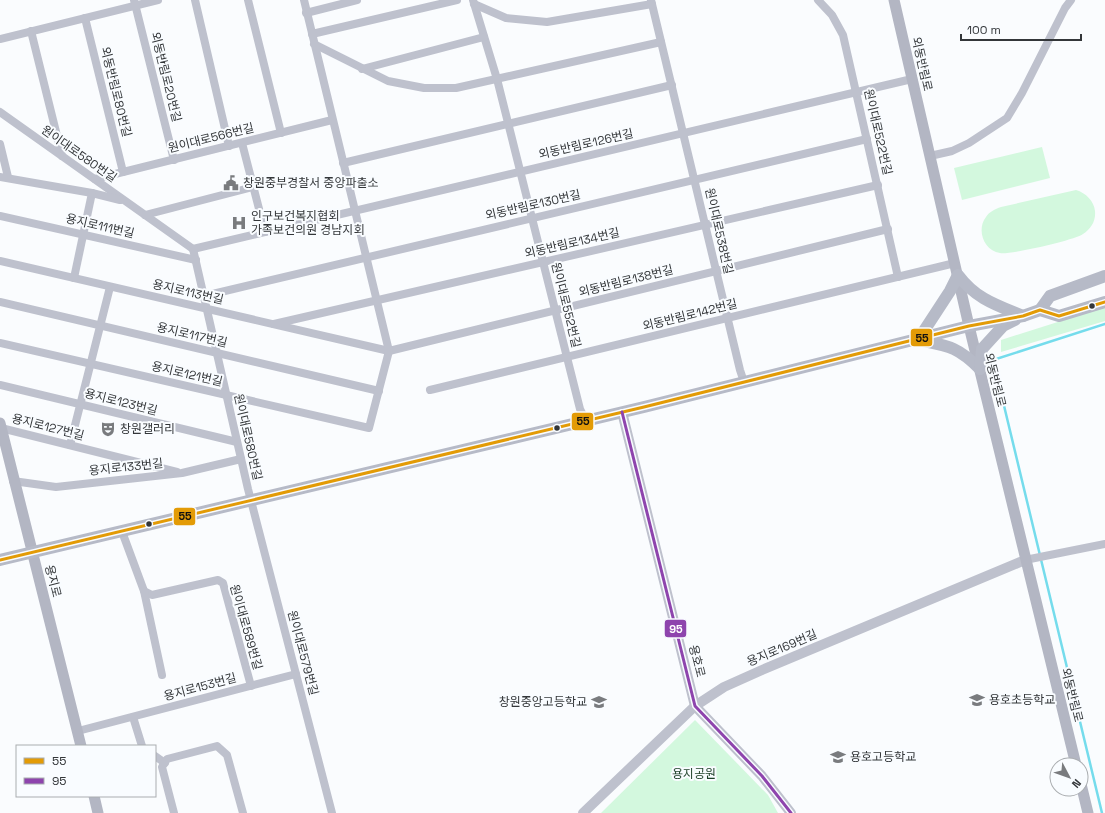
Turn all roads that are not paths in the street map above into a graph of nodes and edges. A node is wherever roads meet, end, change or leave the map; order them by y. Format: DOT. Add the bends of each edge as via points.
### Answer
graph roads {
  1 [pos="158,0"];
  2 [pos="195,0"];
  3 [pos="248,0"];
  4 [pos="304,0"];
  5 [pos="357,0"];
  6 [pos="457,0"];
  7 [pos="818,0"];
  8 [pos="894,0"];
  9 [pos="1071,0"];
  10 [pos="473,2"];
  11 [pos="652,2"];
  12 [pos="135,3"];
  13 [pos="306,13"];
  14 [pos="85,18"];
  15 [pos="31,31"];
  16 [pos="312,34"];
  17 [pos="484,37"];
  18 [pos="0,39"];
  19 [pos="662,42"];
  20 [pos="314,44"];
  21 [pos="362,70"];
  22 [pos="497,79"];
  23 [pos="912,79"];
  24 [pos="672,85"];
  25 [pos="857,92"];
  26 [pos="0,112"];
  27 [pos="332,120"];
  28 [pos="509,124"];
  29 [pos="282,133"];
  30 [pos="683,133"];
  31 [pos="868,139"];
  32 [pos="242,143"];
  33 [pos="0,144"];
  34 [pos="229,146"];
  35 [pos="62,156"];
  36 [pos="930,156"];
  37 [pos="174,160"];
  38 [pos="343,163"];
  39 [pos="123,172"];
  40 [pos="521,172"];
  41 [pos="2,177"];
  42 [pos="95,179"];
  43 [pos="694,180"];
  44 [pos="878,186"];
  45 [pos="253,187"];
  46 [pos="92,193"];
  47 [pos="126,202"];
  48 [pos="354,211"];
  49 [pos="145,215"];
  50 [pos="0,216"];
  51 [pos="532,218"];
  52 [pos="705,225"];
  53 [pos="888,229"];
  54 [pos="265,232"];
  55 [pos="83,235"];
  56 [pos="193,249"];
  57 [pos="366,257"];
  58 [pos="196,260"];
  59 [pos="0,261"];
  60 [pos="543,262"];
  61 [pos="955,263"];
  62 [pos="716,271"];
  63 [pos="958,275"];
  64 [pos="1105,276"];
  65 [pos="898,277"];
  66 [pos="74,278"];
  67 [pos="110,287"];
  68 [pos="204,296"];
  69 [pos="376,300"];
  70 [pos="0,302"];
  71 [pos="1105,302"];
  72 [pos="207,309"];
  73 [pos="555,310"];
  74 [pos="1040,310"];
  75 [pos="1023,316"];
  76 [pos="727,318"];
  77 [pos="272,324"];
  78 [pos="100,326"];
  79 [pos="969,326"];
  80 [pos="918,340"];
  81 [pos="0,343"];
  82 [pos="370,347"];
  83 [pos="389,351"];
  84 [pos="217,353"];
  85 [pos="567,357"];
  86 [pos="91,364"];
  87 [pos="980,369"];
  88 [pos="744,382"];
  89 [pos="0,385"];
  90 [pos="430,390"];
  91 [pos="379,391"];
  92 [pos="226,396"];
  93 [pos="81,404"];
  94 [pos="622,412"];
  95 [pos="586,421"];
  96 [pos="1,425"];
  97 [pos="237,442"];
  98 [pos="70,445"];
  99 [pos="241,459"];
  100 [pos="182,473"];
  101 [pos="14,481"];
  102 [pos="251,500"];
  103 [pos="124,530"];
  104 [pos="1105,544"];
  105 [pos="32,552"];
  106 [pos="1030,559"];
  107 [pos="0,560"];
  108 [pos="144,591"];
  109 [pos="296,674"];
  110 [pos="162,675"];
  111 [pos="251,686"];
  112 [pos="695,706"];
  113 [pos="133,717"];
  114 [pos="78,731"];
  115 [pos="81,745"];
  116 [pos="142,745"];
  117 [pos="156,757"];
  118 [pos="1074,757"];
  119 [pos="165,763"];
  120 [pos="94,797"];
  121 [pos="1084,797"];
  122 [pos="98,813"];
  123 [pos="174,813"];
  124 [pos="243,813"];
  125 [pos="332,813"];
  126 [pos="583,813"];
  127 [pos="791,813"];
  128 [pos="1088,813"];
  1 -- 12 [label="street"];
  2 -- 34 [label="street"];
  3 -- 29 [label="street"];
  4 -- 13 [label="street"];
  5 -- 13 [label="street"];
  6 -- 16 [label="street"];
  7 -- 25 [label="street, 원이대로522번길" via="832,15 843,35"];
  8 -- 23 [label="main road, 외동반림로"];
  9 -- 36 [label="street" via="1007,118 969,143 952,151"];
  10 -- 11 [label="street, 원이대로538번길" via="506,18 547,22"];
  10 -- 17 [label="street, 원이대로552번길"];
  11 -- 19 [label="street, 원이대로538번길"];
  12 -- 14 [label="street"];
  12 -- 37 [label="street, 외동반림로20번길"];
  13 -- 16 [label="street"];
  14 -- 15 [label="street"];
  14 -- 39 [label="street, 외동반림로80번길"];
  15 -- 18 [label="street"];
  15 -- 35 [label="street"];
  16 -- 20 [label="street"];
  17 -- 21 [label="street"];
  17 -- 22 [label="street, 원이대로552번길"];
  19 -- 22 [label="street"];
  19 -- 24 [label="street, 원이대로538번길"];
  20 -- 21 [label="street"];
  20 -- 27 [label="street"];
  21 -- 22 [label="street" via="388,81 424,88 456,88"];
  22 -- 28 [label="street, 원이대로552번길"];
  23 -- 25 [label="street, 외동반림로126번길"];
  23 -- 36 [label="main road, 외동반림로"];
  24 -- 28 [label="street"];
  24 -- 30 [label="street, 원이대로538번길"];
  25 -- 30 [label="street, 외동반림로126번길"];
  25 -- 31 [label="street, 원이대로522번길"];
  26 -- 35 [label="street, 원이대로580번길"];
  27 -- 29 [label="street, 원이대로566번길"];
  27 -- 38 [label="street"];
  28 -- 38 [label="street"];
  28 -- 40 [label="street, 원이대로552번길"];
  29 -- 32 [label="street, 원이대로566번길"];
  30 -- 40 [label="street, 외동반림로126번길"];
  30 -- 43 [label="street, 원이대로538번길"];
  31 -- 43 [label="street, 외동반림로130번길"];
  31 -- 44 [label="street, 원이대로522번길"];
  32 -- 34 [label="street, 원이대로566번길"];
  32 -- 45 [label="street"];
  33 -- 41 [label="street"];
  34 -- 37 [label="street, 원이대로566번길"];
  35 -- 42 [label="street, 원이대로580번길"];
  36 -- 61 [label="main road, 외동반림로"];
  37 -- 39 [label="street, 원이대로566번길"];
  38 -- 48 [label="street"];
  39 -- 42 [label="street, 원이대로566번길"];
  40 -- 48 [label="street, 외동반림로126번길"];
  40 -- 51 [label="street, 원이대로552번길"];
  41 -- 46 [label="street"];
  42 -- 47 [label="street, 원이대로580번길"];
  43 -- 51 [label="street, 외동반림로130번길"];
  43 -- 52 [label="street, 원이대로538번길"];
  44 -- 52 [label="street, 외동반림로134번길"];
  44 -- 53 [label="street, 원이대로522번길"];
  45 -- 49 [label="street"];
  45 -- 54 [label="street"];
  46 -- 47 [label="street"];
  46 -- 55 [label="street"];
  47 -- 49 [label="street, 원이대로580번길"];
  48 -- 54 [label="street, 외동반림로126번길"];
  48 -- 57 [label="street"];
  49 -- 56 [label="street, 원이대로580번길"];
  50 -- 55 [label="street, 용지로111번길"];
  51 -- 57 [label="street, 외동반림로130번길"];
  51 -- 60 [label="street, 원이대로552번길"];
  52 -- 60 [label="street, 외동반림로134번길"];
  52 -- 62 [label="street, 원이대로538번길"];
  53 -- 62 [label="street, 외동반림로138번길"];
  53 -- 65 [label="street, 원이대로522번길"];
  54 -- 56 [label="street, 외동반림로126번길"];
  55 -- 58 [label="street, 용지로111번길"];
  55 -- 66 [label="street"];
  56 -- 58 [label="street, 원이대로580번길"];
  57 -- 68 [label="street, 외동반림로130번길"];
  57 -- 69 [label="street"];
  58 -- 68 [label="street, 원이대로580번길"];
  59 -- 66 [label="street, 용지로113번길"];
  60 -- 69 [label="street, 외동반림로134번길"];
  60 -- 73 [label="street, 원이대로552번길"];
  61 -- 63 [label="main road, 외동반림로"];
  61 -- 65 [label="street, 외동반림로142번길"];
  62 -- 73 [label="street, 외동반림로138번길"];
  62 -- 76 [label="street, 원이대로538번길"];
  63 -- 75 [label="main road" via="968,289 989,302"];
  63 -- 79 [label="main road, 외동반림로"];
  63 -- 80 [label="main road"];
  64 -- 74 [label="main road" via="1050,296"];
  65 -- 76 [label="street, 외동반림로142번길"];
  66 -- 67 [label="street, 용지로113번길"];
  67 -- 72 [label="street, 용지로113번길"];
  67 -- 78 [label="street"];
  68 -- 72 [label="street, 원이대로580번길"];
  69 -- 77 [label="street, 외동반림로134번길"];
  69 -- 83 [label="street"];
  70 -- 78 [label="street, 용지로117번길"];
  71 -- 74 [label="main road" via="1059,316"];
  72 -- 77 [label="street, 용지로113번길"];
  72 -- 84 [label="street, 원이대로580번길"];
  73 -- 83 [label="street, 외동반림로138번길"];
  73 -- 85 [label="street, 원이대로552번길"];
  74 -- 75 [label="main road"];
  75 -- 79 [label="main road"];
  75 -- 87 [label="main road" via="1003,326 982,349"];
  76 -- 85 [label="street, 외동반림로142번길"];
  76 -- 88 [label="street, 원이대로538번길"];
  77 -- 82 [label="street, 용지로113번길"];
  78 -- 84 [label="street, 용지로117번길"];
  78 -- 86 [label="street"];
  79 -- 80 [label="main road"];
  79 -- 87 [label="main road, 외동반림로"];
  80 -- 87 [label="main road" via="951,346"];
  80 -- 88 [label="main road"];
  81 -- 86 [label="street, 용지로121번길"];
  82 -- 83 [label="street, 외동반림로138번길"];
  83 -- 91 [label="street"];
  84 -- 91 [label="street, 용지로117번길"];
  84 -- 92 [label="street, 원이대로580번길"];
  85 -- 90 [label="street, 외동반림로142번길"];
  85 -- 95 [label="street, 원이대로552번길" via="580,409"];
  86 -- 92 [label="street, 용지로121번길"];
  86 -- 93 [label="street"];
  87 -- 106 [label="main road, 외동반림로"];
  88 -- 94 [label="main road"];
  89 -- 93 [label="street, 용지로123번길"];
  91 -- 92 [label="street, 용지로121번길" via="369,428"];
  92 -- 97 [label="street, 원이대로580번길"];
  93 -- 97 [label="street, 용지로123번길"];
  93 -- 98 [label="street"];
  94 -- 95 [label="main road"];
  94 -- 112 [label="street, 용호로"];
  95 -- 102 [label="main road"];
  96 -- 98 [label="street, 용지로127번길"];
  96 -- 101 [label="main road, 용지로"];
  97 -- 99 [label="street, 원이대로580번길"];
  98 -- 100 [label="street, 용지로127번길"];
  99 -- 100 [label="street, 용지로133번길"];
  99 -- 102 [label="street, 원이대로580번길"];
  100 -- 101 [label="street, 용지로133번길" via="56,488"];
  101 -- 105 [label="main road, 용지로"];
  102 -- 103 [label="main road"];
  102 -- 109 [label="street, 원이대로579번길"];
  103 -- 105 [label="main road"];
  103 -- 108 [label="street" via="124,537"];
  104 -- 106 [label="street"];
  105 -- 107 [label="main road"];
  105 -- 114 [label="main road, 용지로"];
  106 -- 112 [label="street, 용지로169번길" via="762,670 724,687"];
  106 -- 118 [label="main road, 외동반림로"];
  108 -- 110 [label="street"];
  108 -- 111 [label="street, 원이대로589번길" via="152,595 207,581 218,580 223,584"];
  109 -- 111 [label="street, 용지로153번길"];
  109 -- 125 [label="street, 원이대로579번길"];
  111 -- 113 [label="street, 용지로153번길"];
  112 -- 126 [label="street, 용지로169번길"];
  112 -- 127 [label="street, 용호로" via="762,776"];
  113 -- 114 [label="street, 용지로153번길"];
  113 -- 116 [label="street"];
  114 -- 115 [label="main road, 용지로"];
  117 -- 119 [label="street"];
  119 -- 123 [label="street" via="162,767"];
  119 -- 124 [label="street" via="167,759 217,746 228,755"];
  120 -- 122 [label="main road"];
  121 -- 128 [label="main road"];
}
